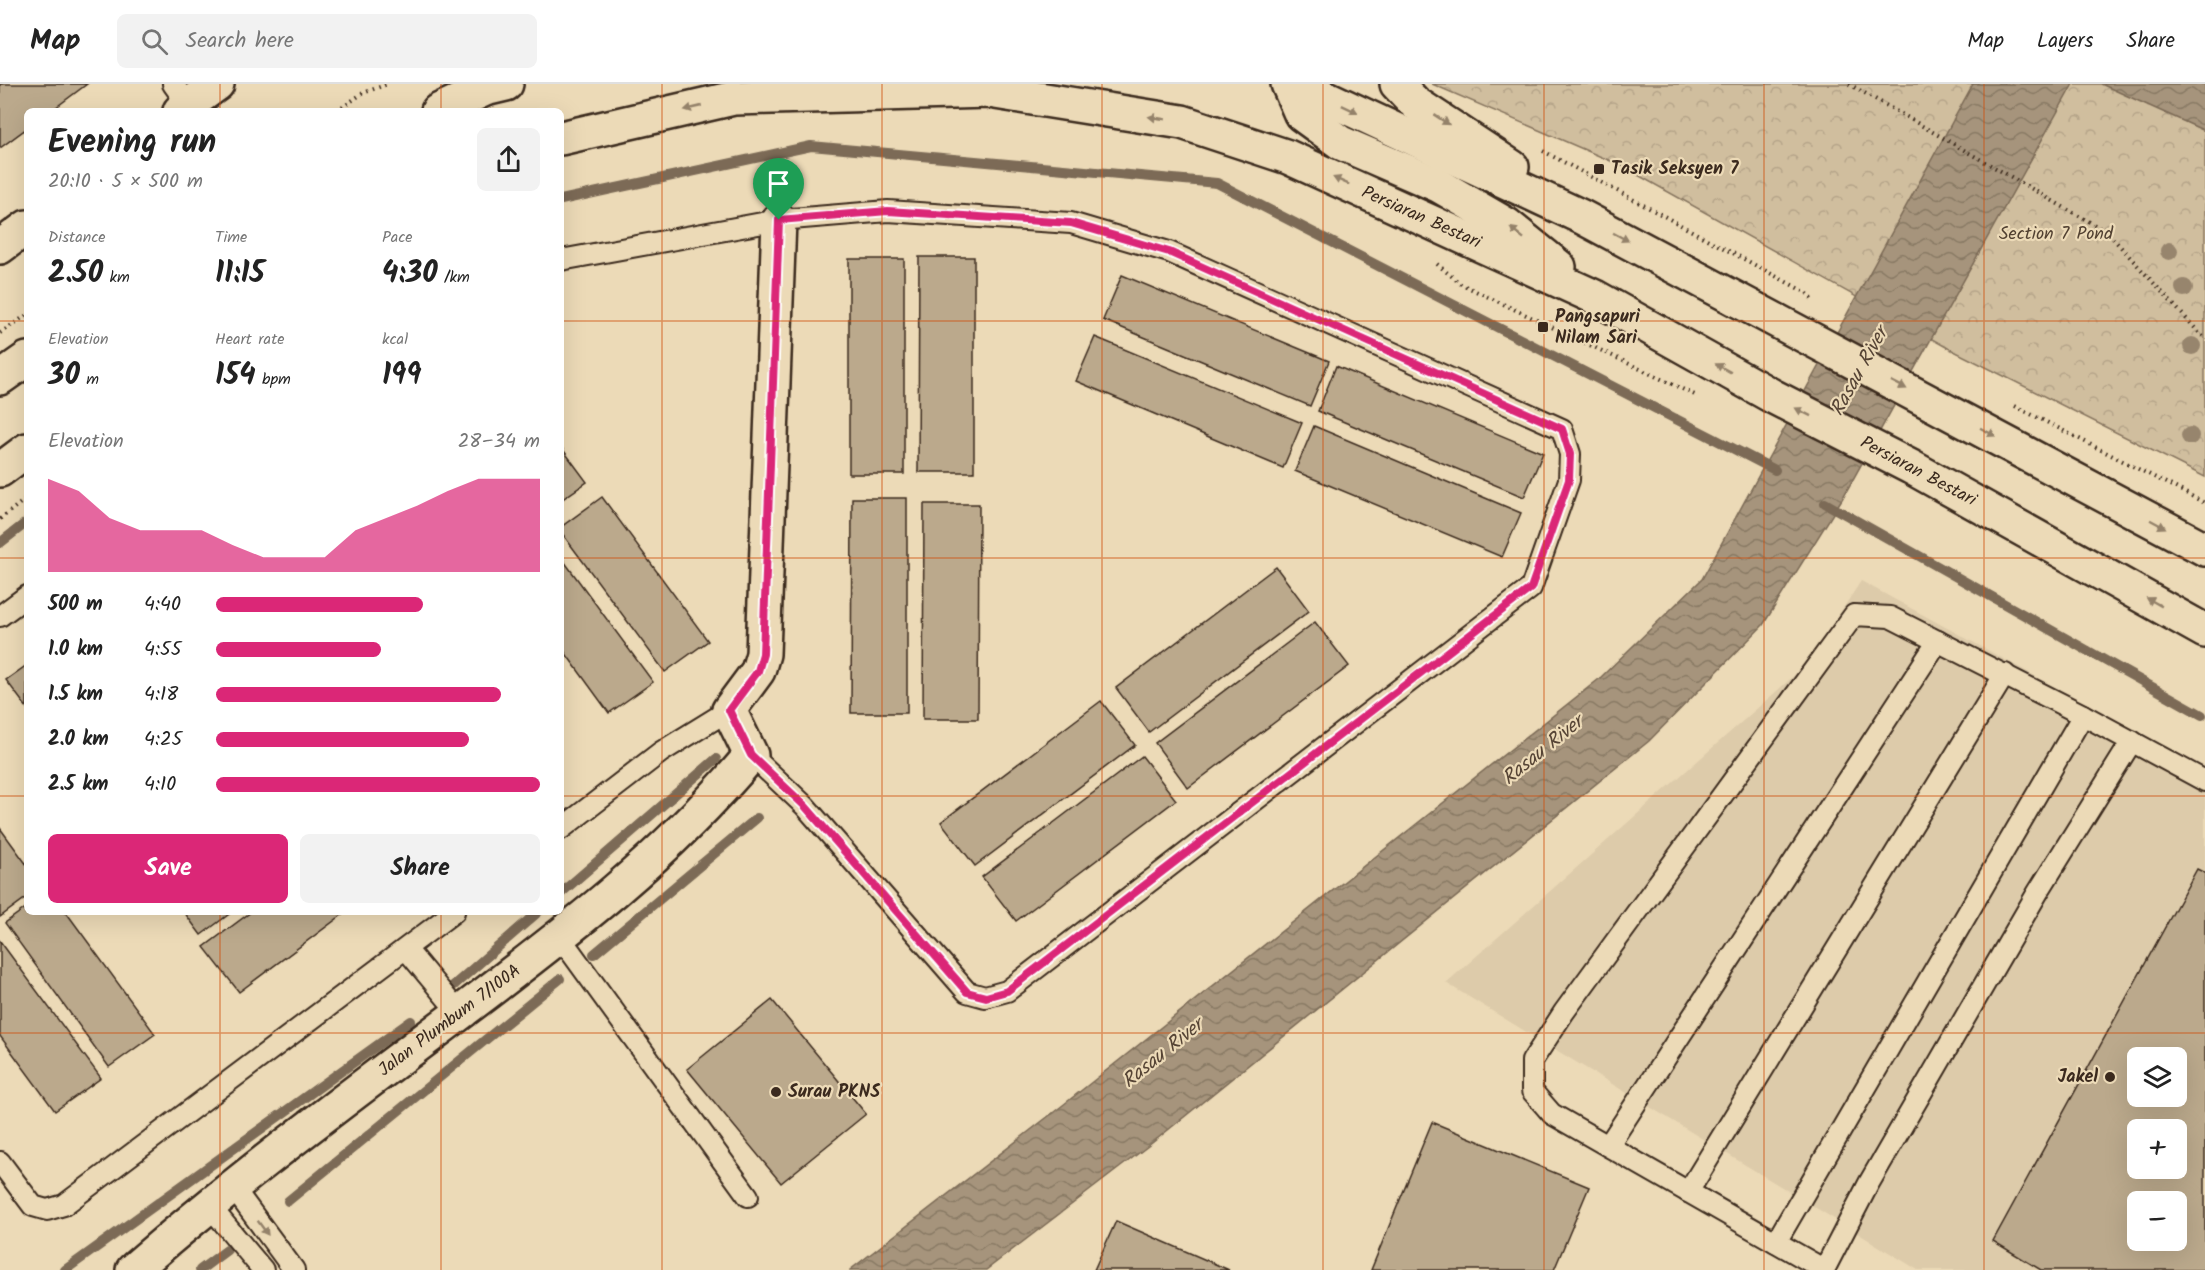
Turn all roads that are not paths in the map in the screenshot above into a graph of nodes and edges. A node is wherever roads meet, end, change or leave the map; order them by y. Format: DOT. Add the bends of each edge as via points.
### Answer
graph roads {
  1 [pos="217,84"];
  2 [pos="506,84"];
  3 [pos="1288,84"];
  4 [pos="1297,84"];
  5 [pos="1397,84"];
  6 [pos="180,100"];
  7 [pos="444,108"];
  8 [pos="564,137"];
  9 [pos="1582,216"];
  10 [pos="779,220"];
  11 [pos="24,229"];
  12 [pos="0,247"];
  13 [pos="564,259"];
  14 [pos="1595,297"];
  15 [pos="24,361"];
  16 [pos="0,378"];
  17 [pos="24,452"];
  18 [pos="0,470"];
  19 [pos="2205,549"];
  20 [pos="24,598"];
  21 [pos="0,616"];
  22 [pos="2205,631"];
  23 [pos="1938,641"];
  24 [pos="2005,674"];
  25 [pos="729,710"];
  26 [pos="2083,715"];
  27 [pos="2132,741"];
  28 [pos="751,755"];
  29 [pos="2205,781"];
  30 [pos="564,827"];
  31 [pos="450,915"];
  32 [pos="560,938"];
  33 [pos="406,949"];
  34 [pos="459,1014"];
  35 [pos="1608,1146"];
  36 [pos="0,1162"];
  37 [pos="1688,1192"];
  38 [pos="220,1195"];
  39 [pos="748,1196"];
  40 [pos="1776,1242"];
  41 [pos="133,1270"];
  42 [pos="263,1270"];
  43 [pos="294,1270"];
  44 [pos="1823,1270"];
  1 -- 6 [label="main road"];
  2 -- 7 [label="main road" via="484,89"];
  14 -- 3 [label="main road, one-way" via="1507,225 1438,185 1341,143 1301,114"];
  4 -- 9 [label="main road, one-way"];
  5 -- 9 [label="main road, one-way" via="1415,103"];
  14 -- 8 [label="main road, Persiaran Bestari, one-way" via="1288,157 1182,122 989,90 734,98"];
  9 -- 19 [label="main road, one-way"];
  10 -- 13 [label="lane"];
  10 -- 25 [label="main road" via="763,654 758,671"];
  10 -- 28 [label="lane" via="888,211 1071,223 1169,252 1562,429 1570,454 1569,480 1531,588 1007,991 986,997 967,992 805,806"];
  11 -- 12 [label="main road"];
  22 -- 14 [label="main road, Persiaran Bestari, one-way"];
  15 -- 16 [label="main road"];
  17 -- 18 [label="main road"];
  20 -- 21 [label="lane"];
  23 -- 24 [label="lane"];
  23 -- 35 [label="lane"];
  23 -- 35 [label="lane" via="1890,616 1854,615 1564,1012 1532,1061 1532,1091 1552,1114"];
  24 -- 26 [label="lane"];
  24 -- 37 [label="lane"];
  25 -- 28 [label="main road"];
  25 -- 30 [label="lane" via="661,752"];
  26 -- 27 [label="lane"];
  26 -- 40 [label="lane"];
  27 -- 29 [label="lane"];
  27 -- 44 [label="lane" via="2038,892 1869,1183"];
  28 -- 32 [label="main road, Jalan Plumbum 7/100A" via="711,804 669,845"];
  31 -- 33 [label="lane"];
  32 -- 34 [label="main road, Jalan Plumbum 7/100A"];
  32 -- 39 [label="lane"];
  33 -- 34 [label="lane"];
  33 -- 36 [label="lane" via="64,1205 47,1210 33,1206"];
  34 -- 38 [label="main road, Jalan Plumbum 7/100A"];
  35 -- 37 [label="lane"];
  37 -- 40 [label="lane"];
  38 -- 41 [label="main road, Jalan Plumbum 7/100A"];
  38 -- 42 [label="lane"];
  38 -- 43 [label="lane, one-way"];
  40 -- 44 [label="lane"];
}
